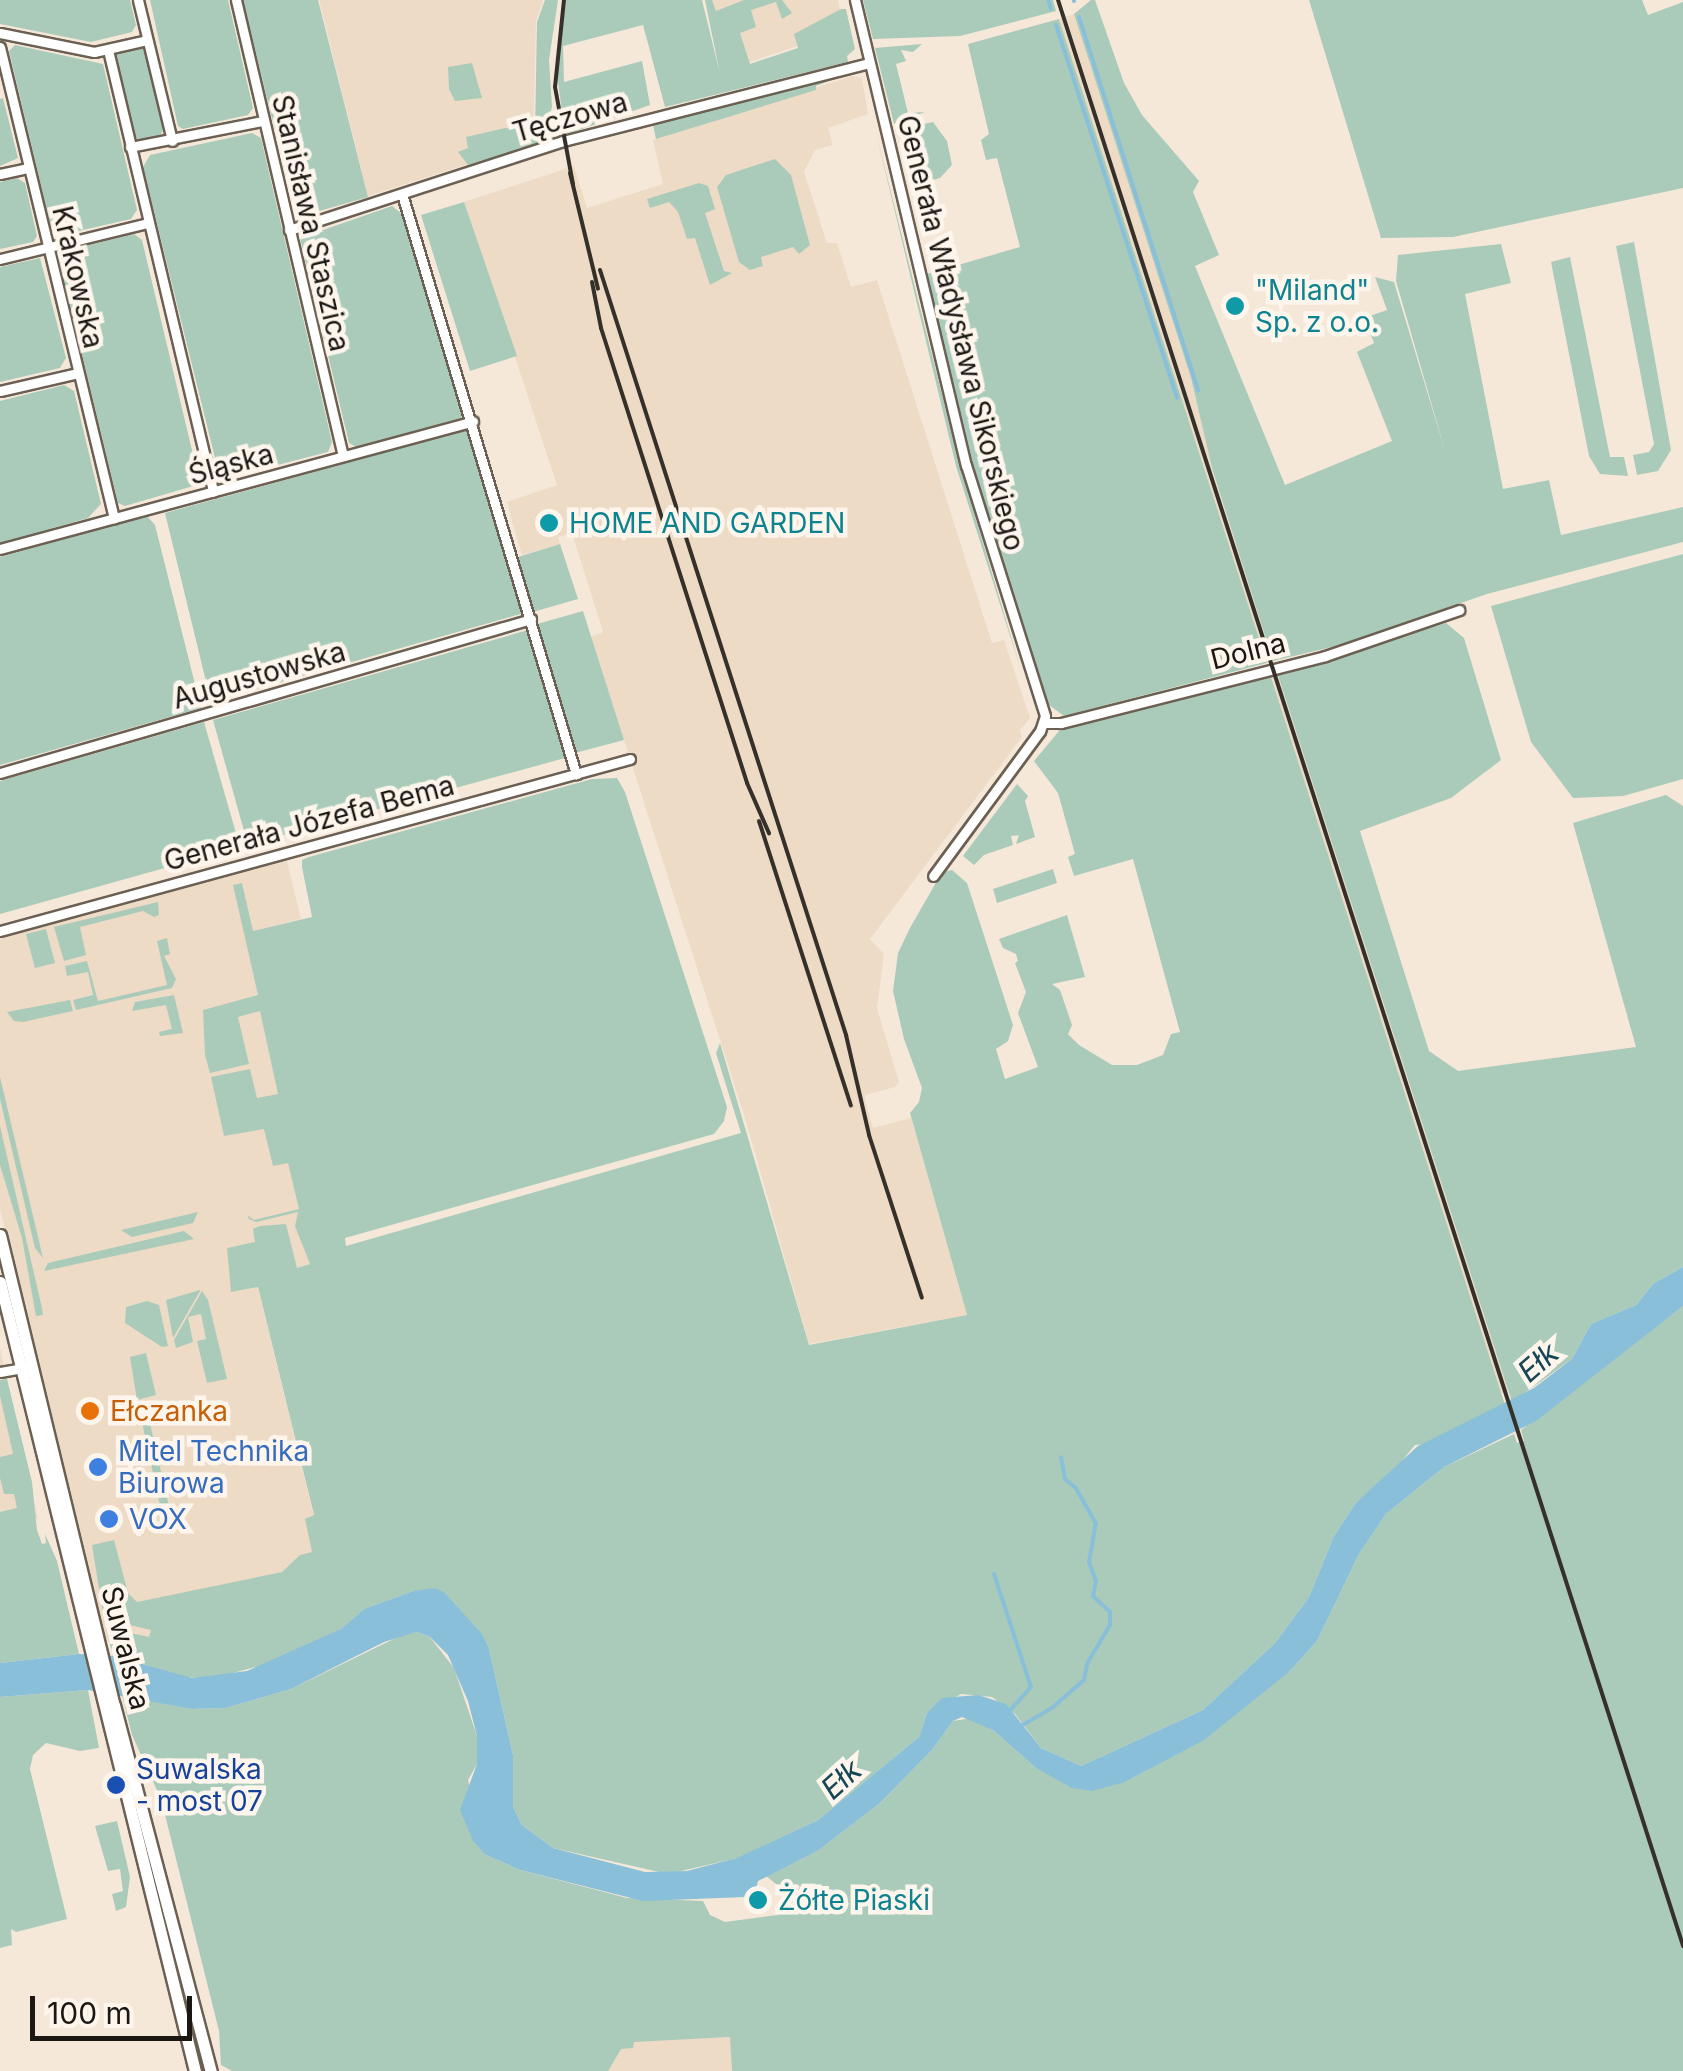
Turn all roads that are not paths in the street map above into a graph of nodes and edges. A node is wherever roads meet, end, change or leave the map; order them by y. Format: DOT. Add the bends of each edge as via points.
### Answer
graph roads {
  1 [pos="138,0"];
  2 [pos="236,0"];
  3 [pos="855,0"];
  4 [pos="0,33"];
  5 [pos="148,40"];
  6 [pos="0,47"];
  7 [pos="108,50"];
  8 [pos="869,62"];
  9 [pos="263,121"];
  10 [pos="172,141"];
  11 [pos="130,147"];
  12 [pos="28,168"];
  13 [pos="0,174"];
  14 [pos="402,194"];
  15 [pos="148,223"];
  16 [pos="289,230"];
  17 [pos="48,247"];
  18 [pos="0,258"];
  19 [pos="78,374"];
  20 [pos="0,392"];
  21 [pos="473,421"];
  22 [pos="343,456"];
  23 [pos="213,492"];
  24 [pos="114,518"];
  25 [pos="0,549"];
  26 [pos="1459,610"];
  27 [pos="531,619"];
  28 [pos="1046,722"];
  29 [pos="630,759"];
  30 [pos="0,773"];
  31 [pos="576,774"];
  32 [pos="933,876"];
  33 [pos="0,932"];
  34 [pos="0,1234"];
  35 [pos="0,1282"];
  36 [pos="26,1368"];
  37 [pos="0,1372"];
  38 [pos="108,1706"];
  39 [pos="195,2071"];
  40 [pos="211,2071"];
  1 -- 5 [label="street"];
  2 -- 9 [label="street, Stanisława Staszica"];
  3 -- 8 [label="street, Generała Władysława Sikorskiego"];
  4 -- 7 [label="street"];
  5 -- 7 [label="street"];
  5 -- 10 [label="street"];
  6 -- 12 [label="street, Krakowska"];
  7 -- 11 [label="street"];
  8 -- 14 [label="street, Tęczowa" via="563,141"];
  8 -- 28 [label="street, Generała Władysława Sikorskiego" via="966,465"];
  9 -- 10 [label="street"];
  9 -- 16 [label="street, Stanisława Staszica"];
  10 -- 11 [label="street"];
  11 -- 15 [label="street"];
  12 -- 13 [label="street"];
  12 -- 17 [label="street, Krakowska"];
  14 -- 16 [label="street, Tęczowa"];
  14 -- 21 [label="street"];
  15 -- 17 [label="street"];
  15 -- 23 [label="street"];
  16 -- 22 [label="street, Stanisława Staszica"];
  17 -- 18 [label="street"];
  17 -- 19 [label="street, Krakowska"];
  19 -- 20 [label="street"];
  19 -- 24 [label="street, Krakowska"];
  21 -- 22 [label="street, Śląska"];
  21 -- 27 [label="street"];
  22 -- 23 [label="street, Śląska"];
  23 -- 24 [label="street, Śląska"];
  24 -- 25 [label="street, Śląska"];
  26 -- 28 [label="street, Dolna" via="1325,656"];
  27 -- 30 [label="street, Augustowska"];
  27 -- 31 [label="street"];
  28 -- 32 [label="street"];
  29 -- 31 [label="street, Generała Józefa Bema"];
  31 -- 33 [label="street, Generała Józefa Bema"];
  34 -- 36 [label="street, Suwalska"];
  35 -- 36 [label="street, Suwalska"];
  36 -- 37 [label="street"];
  36 -- 38 [label="street, Suwalska"];
  38 -- 39 [label="street, Suwalska"];
  38 -- 40 [label="street, Suwalska"];
}
